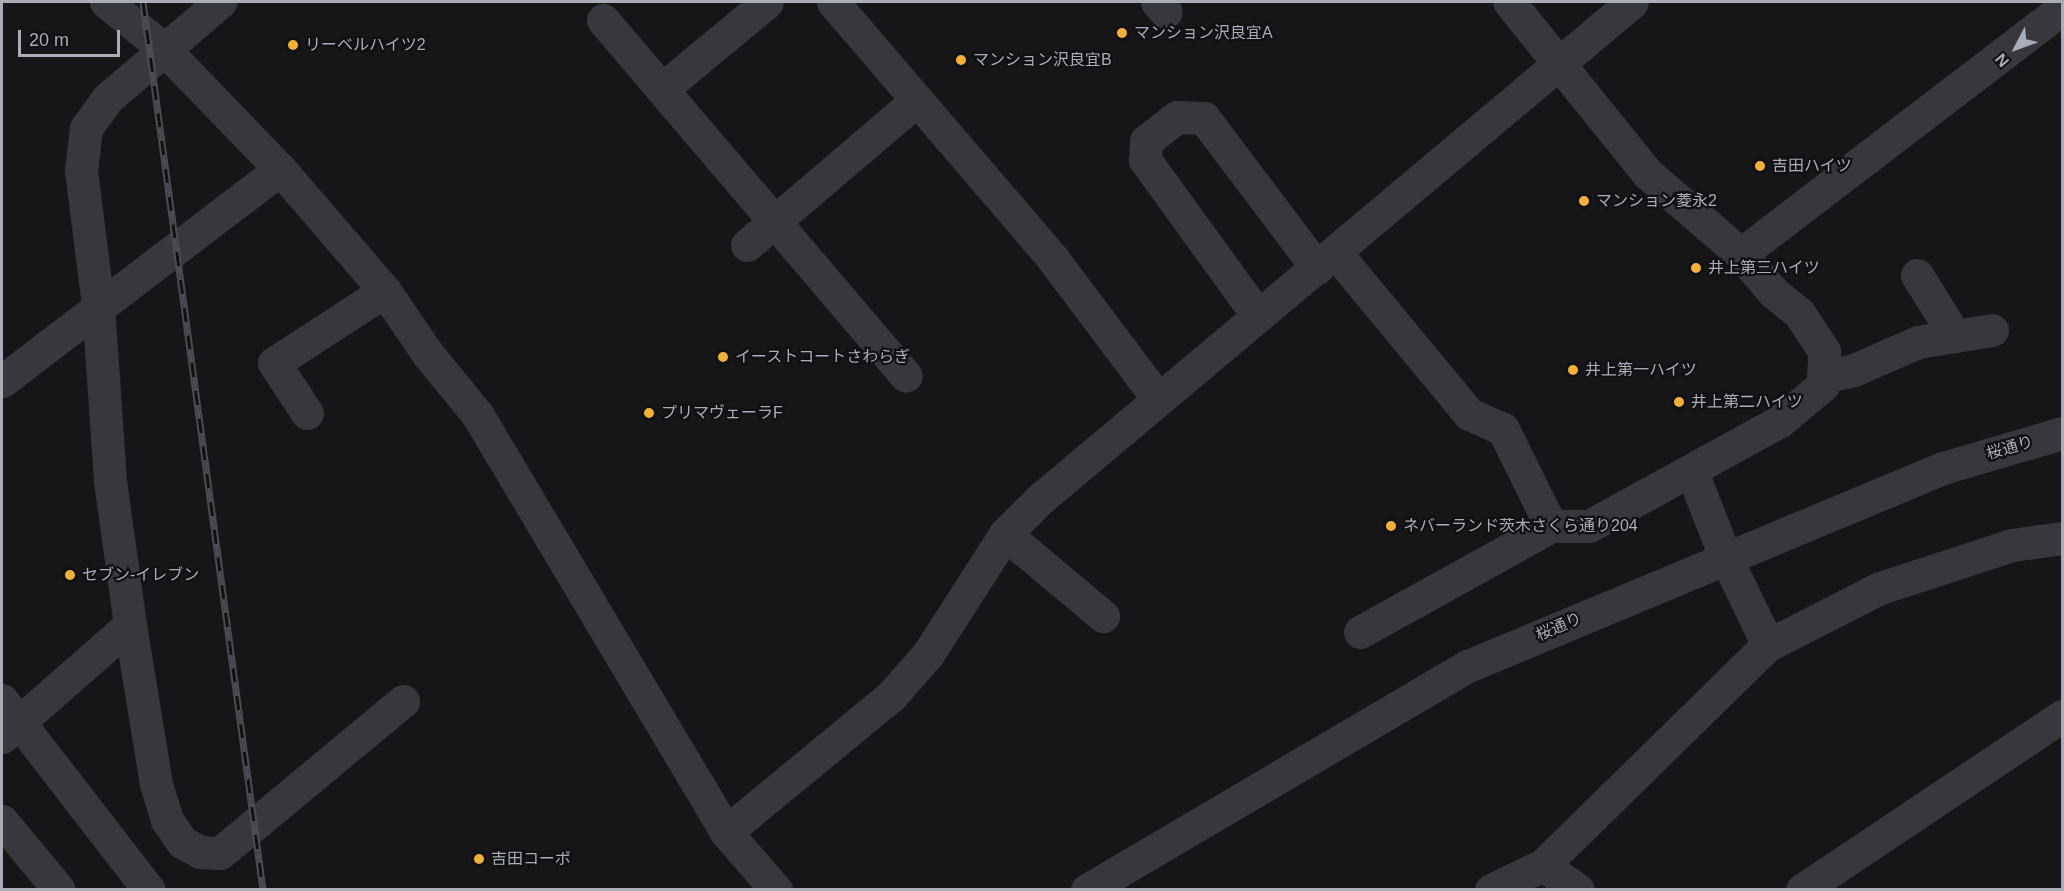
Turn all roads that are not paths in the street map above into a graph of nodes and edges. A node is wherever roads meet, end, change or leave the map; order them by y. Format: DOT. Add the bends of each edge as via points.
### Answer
graph roads {
  1 [pos="106,2"];
  2 [pos="220,2"];
  3 [pos="767,2"];
  4 [pos="833,2"];
  5 [pos="1509,2"];
  6 [pos="1632,2"];
  7 [pos="2062,9"];
  8 [pos="603,20"];
  9 [pos="164,49"];
  10 [pos="1559,67"];
  11 [pos="662,89"];
  12 [pos="917,100"];
  13 [pos="280,169"];
  14 [pos="773,223"];
  15 [pos="747,245"];
  16 [pos="1741,254"];
  17 [pos="1326,260"];
  18 [pos="1917,275"];
  19 [pos="385,291"];
  20 [pos="98,305"];
  21 [pos="1258,316"];
  22 [pos="1992,330"];
  23 [pos="1955,336"];
  24 [pos="906,376"];
  25 [pos="1823,377"];
  26 [pos="2,381"];
  27 [pos="1158,399"];
  28 [pos="307,413"];
  29 [pos="2062,433"];
  30 [pos="1692,472"];
  31 [pos="1551,526"];
  32 [pos="1005,534"];
  33 [pos="2062,538"];
  34 [pos="1725,556"];
  35 [pos="1103,616"];
  36 [pos="130,625"];
  37 [pos="1360,632"];
  38 [pos="1767,645"];
  39 [pos="403,701"];
  40 [pos="2062,716"];
  41 [pos="8,720"];
  42 [pos="2,821"];
  43 [pos="726,832"];
  44 [pos="1543,865"];
  45 [pos="43,884"];
  46 [pos="149,890"];
  47 [pos="776,890"];
  48 [pos="1087,890"];
  49 [pos="1491,890"];
  50 [pos="1578,890"];
  51 [pos="1802,890"];
  1 -- 9 [label="street"];
  2 -- 9 [label="street"];
  3 -- 11 [label="street"];
  4 -- 12 [label="street"];
  5 -- 10 [label="street"];
  6 -- 10 [label="street"];
  7 -- 16 [label="street"];
  8 -- 11 [label="street"];
  9 -- 13 [label="street"];
  9 -- 20 [label="street" via="108,98 86,128 81,171"];
  10 -- 16 [label="street" via="1648,174"];
  10 -- 17 [label="street"];
  11 -- 14 [label="street"];
  12 -- 14 [label="street"];
  12 -- 27 [label="street" via="1053,259"];
  13 -- 19 [label="street"];
  13 -- 20 [label="street"];
  14 -- 15 [label="street"];
  14 -- 24 [label="street"];
  16 -- 25 [label="street" via="1773,292 1799,313 1824,351"];
  17 -- 21 [label="street"];
  17 -- 21 [label="street" via="1204,118 1177,117 1146,141 1145,160"];
  17 -- 31 [label="street" via="1469,414 1489,419 1503,429"];
  18 -- 23 [label="street"];
  19 -- 28 [label="street" via="274,363"];
  19 -- 43 [label="street" via="427,353 477,414"];
  20 -- 26 [label="street"];
  20 -- 36 [label="street" via="110,482"];
  21 -- 27 [label="street"];
  22 -- 23 [label="street"];
  23 -- 25 [label="street" via="1918,342 1854,370"];
  25 -- 30 [label="street" via="1823,385 1780,421"];
  27 -- 32 [label="street"];
  29 -- 34 [label="street, 桜通り" via="1943,468"];
  30 -- 31 [label="street" via="1589,526"];
  30 -- 34 [label="street"];
  31 -- 37 [label="street"];
  32 -- 35 [label="street"];
  32 -- 43 [label="street" via="928,654 892,695"];
  33 -- 38 [label="street" via="2012,545 1880,588"];
  34 -- 38 [label="street"];
  34 -- 48 [label="street, 桜通り" via="1468,666"];
  36 -- 39 [label="street" via="156,784 167,820 182,842 200,852 220,854"];
  36 -- 41 [label="street"];
  38 -- 44 [label="street"];
  40 -- 51 [label="street"];
  41 -- 46 [label="street"];
  42 -- 45 [label="street"];
  43 -- 47 [label="street"];
  44 -- 49 [label="street"];
  44 -- 50 [label="street"];
}
